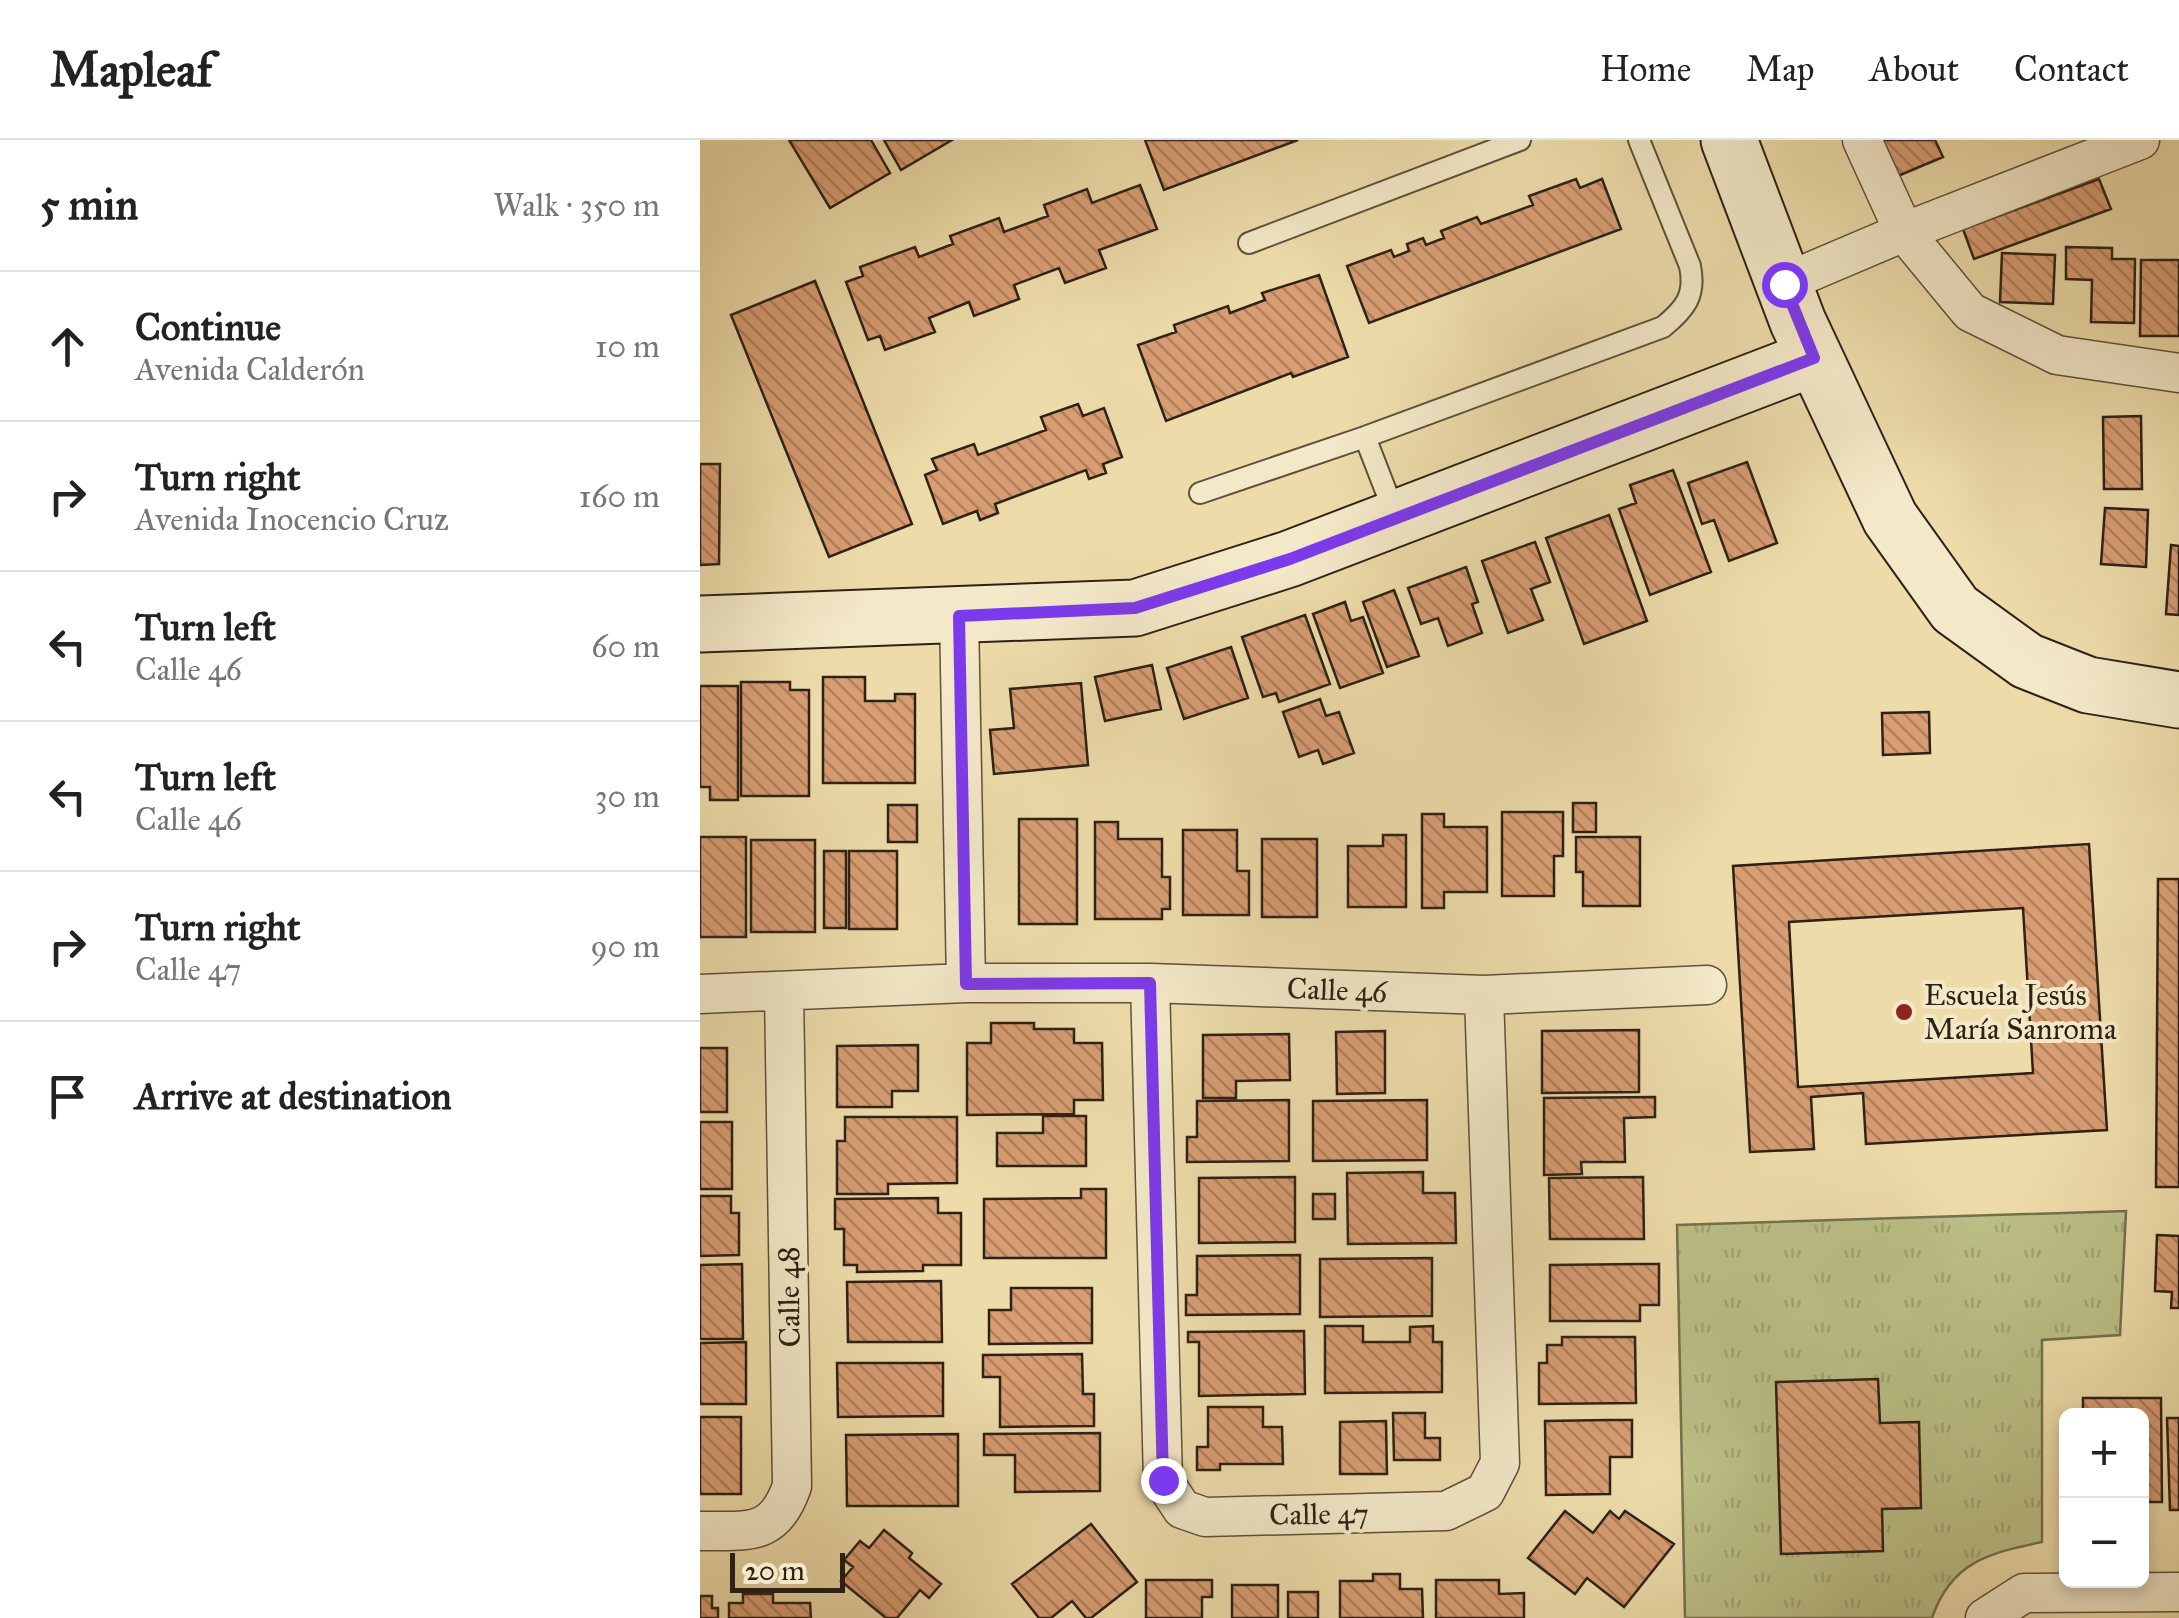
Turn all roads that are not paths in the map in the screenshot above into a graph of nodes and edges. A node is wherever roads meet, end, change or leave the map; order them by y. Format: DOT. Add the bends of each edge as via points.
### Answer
graph roads {
  1 [pos="1520,140"];
  2 [pos="1639,140"];
  3 [pos="1729,140"];
  4 [pos="1862,140"];
  5 [pos="2140,140"];
  6 [pos="1904,232"];
  7 [pos="1250,244"];
  8 [pos="1784,284"];
  9 [pos="1814,358"];
  10 [pos="2179,373"];
  11 [pos="1365,436"];
  12 [pos="1200,493"];
  13 [pos="1397,518"];
  14 [pos="959,616"];
  15 [pos="700,624"];
  16 [pos="2179,700"];
  17 [pos="1150,983"];
  18 [pos="966,984"];
  19 [pos="1707,985"];
  20 [pos="784,992"];
  21 [pos="700,994"];
  22 [pos="1484,995"];
  23 [pos="700,1532"];
  24 [pos="2179,1592"];
  25 [pos="1985,1618"];
  1 -- 7 [label="lane"];
  2 -- 11 [label="lane" via="1690,266 1684,310 1663,327"];
  3 -- 8 [label="street"];
  4 -- 6 [label="street"];
  5 -- 6 [label="street"];
  6 -- 8 [label="street"];
  6 -- 10 [label="street" via="1970,312 2056,354"];
  8 -- 9 [label="street"];
  9 -- 13 [label="street"];
  9 -- 16 [label="street" via="1890,518 1955,609 2028,662 2088,685"];
  11 -- 12 [label="lane"];
  11 -- 13 [label="lane"];
  13 -- 14 [label="street" via="1135,608"];
  14 -- 15 [label="street"];
  14 -- 18 [label="street"];
  17 -- 18 [label="street, Calle 46"];
  17 -- 22 [label="street, Calle 46"];
  17 -- 22 [label="street, Calle 47" via="1163,1480 1182,1510 1204,1517 1446,1511 1485,1492 1500,1463"];
  18 -- 20 [label="street, Calle 46"];
  19 -- 22 [label="street, Calle 46"];
  20 -- 21 [label="street, Calle 46"];
  20 -- 23 [label="street, Calle 48" via="792,1486 782,1512 755,1530"];
  24 -- 25 [label="street" via="2024,1592"];
}
